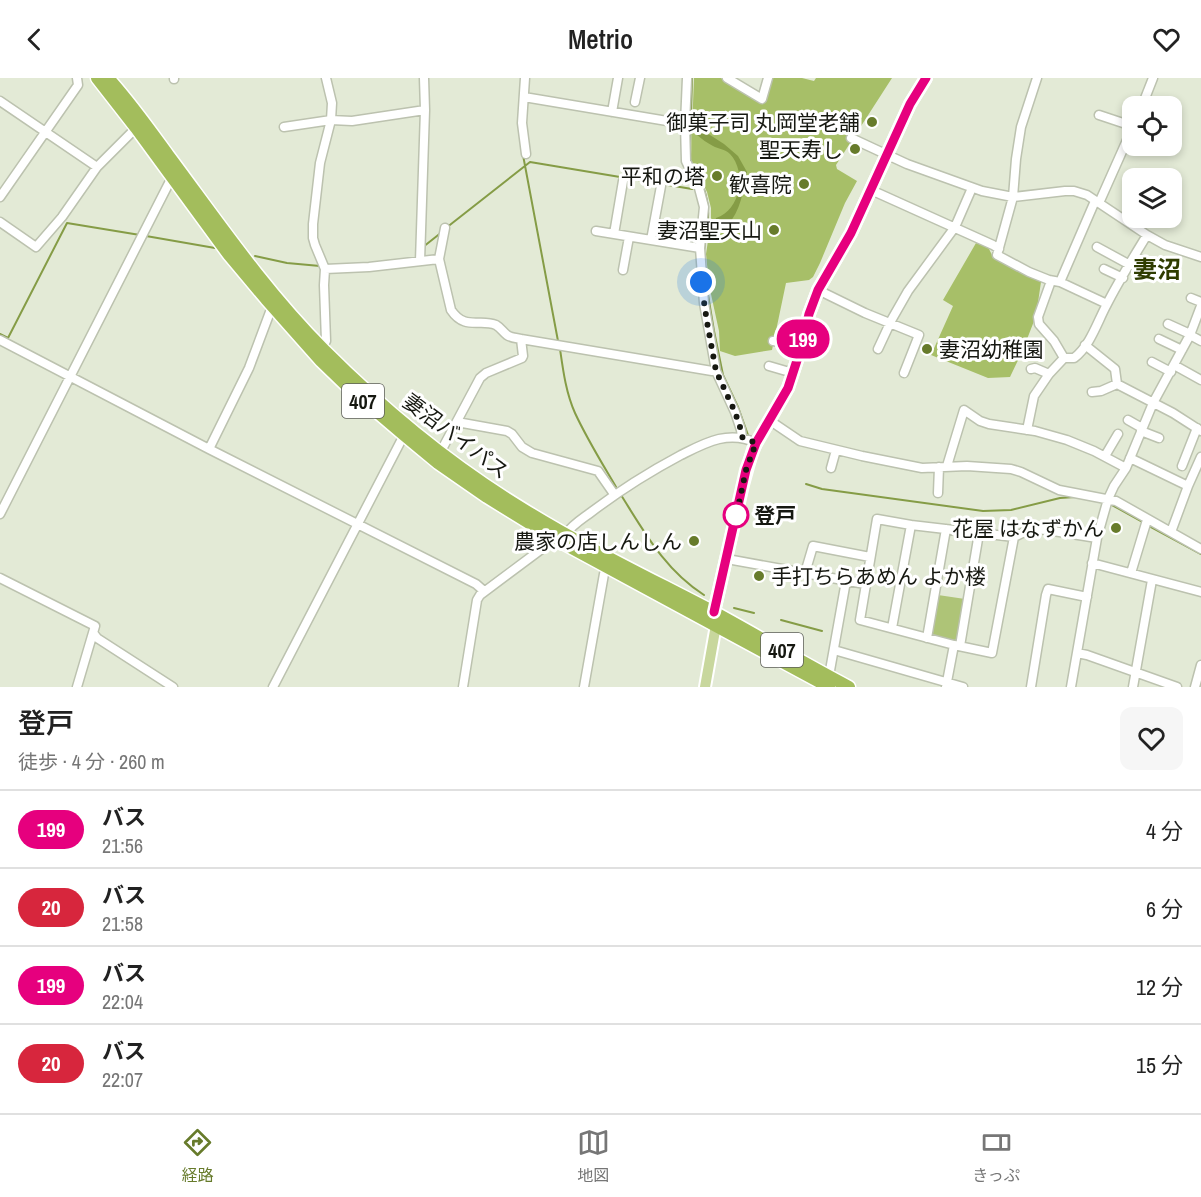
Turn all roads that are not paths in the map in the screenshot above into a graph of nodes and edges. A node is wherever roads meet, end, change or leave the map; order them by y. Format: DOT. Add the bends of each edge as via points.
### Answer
graph roads {
  1 [pos="77,78"];
  2 [pos="97,78"];
  3 [pos="108,78"];
  4 [pos="326,78"];
  5 [pos="424,78"];
  6 [pos="525,78"];
  7 [pos="618,78"];
  8 [pos="640,78"];
  9 [pos="687,78"];
  10 [pos="768,78"];
  11 [pos="926,78"];
  12 [pos="1037,78"];
  13 [pos="1153,78"];
  14 [pos="731,79"];
  15 [pos="1146,96"];
  16 [pos="524,97"];
  17 [pos="0,101"];
  18 [pos="635,102"];
  19 [pos="425,110"];
  20 [pos="612,112"];
  21 [pos="1099,115"];
  22 [pos="332,120"];
  23 [pos="685,124"];
  24 [pos="1122,124"];
  25 [pos="284,127"];
  26 [pos="136,128"];
  27 [pos="45,132"];
  28 [pos="852,138"];
  29 [pos="1122,149"];
  30 [pos="526,154"];
  31 [pos="886,155"];
  32 [pos="97,167"];
  33 [pos="177,174"];
  34 [pos="623,181"];
  35 [pos="661,186"];
  36 [pos="972,188"];
  37 [pos="871,190"];
  38 [pos="0,197"];
  39 [pos="1013,197"];
  40 [pos="1097,202"];
  41 [pos="0,222"];
  42 [pos="955,227"];
  43 [pos="445,228"];
  44 [pos="596,231"];
  45 [pos="614,234"];
  46 [pos="1147,235"];
  47 [pos="629,237"];
  48 [pos="651,240"];
  49 [pos="1097,247"];
  50 [pos="700,248"];
  51 [pos="999,249"];
  52 [pos="1135,256"];
  53 [pos="1201,257"];
  54 [pos="439,259"];
  55 [pos="420,261"];
  56 [pos="1130,265"];
  57 [pos="325,268"];
  58 [pos="1104,269"];
  59 [pos="623,270"];
  60 [pos="1162,272"];
  61 [pos="1122,278"];
  62 [pos="1055,281"];
  63 [pos="818,290"];
  64 [pos="1191,298"];
  65 [pos="275,302"];
  66 [pos="1107,304"];
  67 [pos="1201,304"];
  68 [pos="891,323"];
  69 [pos="1168,324"];
  70 [pos="1190,334"];
  71 [pos="521,339"];
  72 [pos="1159,339"];
  73 [pos="0,340"];
  74 [pos="773,341"];
  75 [pos="1201,341"];
  76 [pos="802,345"];
  77 [pos="1084,345"];
  78 [pos="322,348"];
  79 [pos="878,349"];
  80 [pos="1182,350"];
  81 [pos="1064,358"];
  82 [pos="1152,362"];
  83 [pos="769,366"];
  84 [pos="1173,368"];
  85 [pos="1031,369"];
  86 [pos="716,371"];
  87 [pos="793,373"];
  88 [pos="904,373"];
  89 [pos="1049,374"];
  90 [pos="70,375"];
  91 [pos="1201,380"];
  92 [pos="1117,384"];
  93 [pos="1092,392"];
  94 [pos="1153,403"];
  95 [pos="770,420"];
  96 [pos="1128,420"];
  97 [pos="458,422"];
  98 [pos="1142,429"];
  99 [pos="1199,429"];
  100 [pos="1027,430"];
  101 [pos="1118,434"];
  102 [pos="404,435"];
  103 [pos="742,437"];
  104 [pos="1159,438"];
  105 [pos="756,443"];
  106 [pos="209,449"];
  107 [pos="836,450"];
  108 [pos="440,453"];
  109 [pos="1105,456"];
  110 [pos="1201,457"];
  111 [pos="1130,458"];
  112 [pos="1182,466"];
  113 [pos="943,467"];
  114 [pos="831,468"];
  115 [pos="1126,468"];
  116 [pos="1188,486"];
  117 [pos="938,493"];
  118 [pos="614,494"];
  119 [pos="1109,496"];
  120 [pos="0,514"];
  121 [pos="1147,520"];
  122 [pos="358,524"];
  123 [pos="911,525"];
  124 [pos="946,529"];
  125 [pos="1171,532"];
  126 [pos="979,533"];
  127 [pos="561,537"];
  128 [pos="1014,537"];
  129 [pos="1097,538"];
  130 [pos="1201,549"];
  131 [pos="870,557"];
  132 [pos="727,559"];
  133 [pos="1092,563"];
  134 [pos="607,567"];
  135 [pos="805,573"];
  136 [pos="1131,573"];
  137 [pos="0,578"];
  138 [pos="1152,580"];
  139 [pos="846,581"];
  140 [pos="865,584"];
  141 [pos="484,591"];
  142 [pos="1201,592"];
  143 [pos="1087,597"];
  144 [pos="715,619"];
  145 [pos="892,628"];
  146 [pos="94,634"];
  147 [pos="927,638"];
  148 [pos="957,645"];
  149 [pos="834,650"];
  150 [pos="1077,653"];
  151 [pos="1201,665"];
  152 [pos="1136,672"];
  153 [pos="828,684"];
  154 [pos="947,685"];
  155 [pos="78,687"];
  156 [pos="173,687"];
  157 [pos="273,687"];
  158 [pos="463,687"];
  159 [pos="584,687"];
  160 [pos="705,687"];
  161 [pos="849,687"];
  162 [pos="963,687"];
  163 [pos="1031,687"];
  164 [pos="1071,687"];
  165 [pos="1133,687"];
  166 [pos="1177,687"];
  167 [pos="1196,687"];
  1 -- 27 [label="street" via="78,85"];
  2 -- 26 [label="highway, 妻沼バイパス / 407"];
  3 -- 33 [label="highway, 妻沼バイパス / 407" via="143,121"];
  4 -- 22 [label="street"];
  5 -- 19 [label="street"];
  6 -- 16 [label="street"];
  7 -- 20 [label="street"];
  8 -- 18 [label="street"];
  9 -- 23 [label="street"];
  10 -- 14 [label="street" via="762,99"];
  11 -- 31 [label="main road"];
  12 -- 39 [label="street" via="1021,127"];
  13 -- 15 [label="street"];
  16 -- 20 [label="street"];
  16 -- 30 [label="street"];
  17 -- 27 [label="street"];
  19 -- 22 [label="street"];
  19 -- 55 [label="street"];
  20 -- 23 [label="street"];
  21 -- 24 [label="street"];
  22 -- 25 [label="street"];
  22 -- 57 [label="street" via="320,163 313,224 313,238"];
  23 -- 50 [label="street" via="686,161 704,207"];
  26 -- 32 [label="street"];
  26 -- 33 [label="highway, 妻沼バイパス / 407"];
  27 -- 32 [label="street"];
  27 -- 38 [label="street"];
  28 -- 31 [label="street"];
  29 -- 40 [label="street"];
  31 -- 36 [label="street"];
  31 -- 37 [label="main road"];
  32 -- 41 [label="street" via="36,247"];
  33 -- 65 [label="highway, 妻沼バイパス / 407" via="229,255"];
  33 -- 90 [label="street"];
  34 -- 45 [label="street"];
  35 -- 48 [label="street"];
  36 -- 39 [label="street"];
  36 -- 42 [label="street"];
  37 -- 42 [label="street"];
  37 -- 63 [label="main road"];
  39 -- 40 [label="street" via="1074,191"];
  39 -- 51 [label="street"];
  40 -- 46 [label="street"];
  40 -- 62 [label="street"];
  42 -- 51 [label="street"];
  42 -- 68 [label="street" via="908,291"];
  43 -- 54 [label="street"];
  44 -- 45 [label="street"];
  45 -- 47 [label="street"];
  46 -- 52 [label="street"];
  46 -- 53 [label="street"];
  47 -- 48 [label="street"];
  47 -- 59 [label="street"];
  48 -- 50 [label="street"];
  49 -- 56 [label="street"];
  50 -- 86 [label="street" via="704,303"];
  51 -- 62 [label="street" via="998,255"];
  52 -- 56 [label="street"];
  52 -- 60 [label="street"];
  54 -- 55 [label="street"];
  54 -- 71 [label="street" via="455,316 472,324 495,325 509,336"];
  55 -- 57 [label="street"];
  56 -- 61 [label="street"];
  57 -- 78 [label="street" via="326,341"];
  58 -- 61 [label="street"];
  61 -- 66 [label="street"];
  62 -- 66 [label="street"];
  62 -- 81 [label="street" via="1038,317"];
  63 -- 68 [label="street"];
  63 -- 76 [label="main road"];
  64 -- 67 [label="street"];
  65 -- 78 [label="highway, 妻沼バイパス / 407"];
  65 -- 102 [label="highway, 妻沼バイパス / 407" via="321,361"];
  65 -- 106 [label="street" via="249,368"];
  66 -- 77 [label="street"];
  67 -- 70 [label="street"];
  68 -- 79 [label="street"];
  68 -- 88 [label="street" via="919,335"];
  69 -- 70 [label="street"];
  70 -- 75 [label="street"];
  70 -- 80 [label="street"];
  71 -- 86 [label="street"];
  71 -- 97 [label="street" via="522,358 480,378"];
  72 -- 80 [label="street"];
  73 -- 90 [label="street"];
  74 -- 76 [label="street"];
  76 -- 87 [label="main road"];
  77 -- 81 [label="street" via="1074,358"];
  77 -- 92 [label="street" via="1115,369"];
  78 -- 108 [label="highway, 妻沼バイパス / 407"];
  80 -- 84 [label="street"];
  81 -- 89 [label="street"];
  82 -- 84 [label="street"];
  83 -- 87 [label="street"];
  84 -- 91 [label="street"];
  84 -- 94 [label="street"];
  85 -- 89 [label="street"];
  86 -- 103 [label="street"];
  87 -- 95 [label="main road"];
  89 -- 100 [label="street" via="1032,401"];
  90 -- 106 [label="street"];
  90 -- 120 [label="street"];
  92 -- 93 [label="street"];
  92 -- 94 [label="street"];
  94 -- 98 [label="street"];
  94 -- 99 [label="street"];
  95 -- 105 [label="main road"];
  95 -- 107 [label="street" via="815,449"];
  96 -- 98 [label="street"];
  97 -- 108 [label="street"];
  97 -- 118 [label="street" via="507,431 532,453 598,471"];
  98 -- 104 [label="street"];
  98 -- 111 [label="street"];
  99 -- 112 [label="street"];
  100 -- 109 [label="street" via="1067,440"];
  100 -- 113 [label="street" via="980,421 964,410"];
  101 -- 109 [label="street"];
  102 -- 122 [label="street"];
  102 -- 127 [label="highway, 妻沼バイパス / 407" via="487,497"];
  103 -- 105 [label="street"];
  103 -- 118 [label="street" via="699,446"];
  105 -- 132 [label="main road" via="746,470"];
  106 -- 122 [label="street"];
  107 -- 113 [label="street" via="922,468"];
  107 -- 114 [label="street"];
  108 -- 127 [label="highway, 妻沼バイパス / 407"];
  109 -- 115 [label="street"];
  110 -- 116 [label="street"];
  111 -- 115 [label="street"];
  111 -- 116 [label="street"];
  113 -- 117 [label="street"];
  113 -- 119 [label="street" via="1011,470 1059,490"];
  115 -- 119 [label="street"];
  116 -- 125 [label="street"];
  118 -- 127 [label="street"];
  119 -- 121 [label="street"];
  119 -- 129 [label="street"];
  121 -- 125 [label="street"];
  121 -- 136 [label="street"];
  122 -- 141 [label="street"];
  122 -- 157 [label="street"];
  123 -- 124 [label="street"];
  123 -- 131 [label="street" via="877,519"];
  123 -- 145 [label="street"];
  124 -- 126 [label="street"];
  124 -- 147 [label="street"];
  125 -- 130 [label="street"];
  126 -- 128 [label="street"];
  126 -- 148 [label="street"];
  127 -- 134 [label="highway, 妻沼バイパス / 407"];
  127 -- 141 [label="street"];
  127 -- 144 [label="highway, 妻沼バイパス / 407"];
  128 -- 129 [label="street" via="1030,529"];
  128 -- 148 [label="street" via="992,653"];
  129 -- 133 [label="street"];
  131 -- 135 [label="street" via="813,546"];
  131 -- 140 [label="street"];
  132 -- 135 [label="street"];
  132 -- 144 [label="main road"];
  133 -- 136 [label="street"];
  133 -- 143 [label="street"];
  134 -- 144 [label="highway, 妻沼バイパス / 407"];
  134 -- 159 [label="street"];
  135 -- 139 [label="street"];
  136 -- 138 [label="street"];
  137 -- 146 [label="street" via="95,626"];
  138 -- 142 [label="street"];
  138 -- 152 [label="street"];
  139 -- 140 [label="street"];
  139 -- 149 [label="street"];
  140 -- 145 [label="street" via="860,620"];
  141 -- 158 [label="street" via="477,600"];
  143 -- 150 [label="street"];
  143 -- 163 [label="street" via="1048,589"];
  144 -- 153 [label="highway, 妻沼バイパス / 407"];
  144 -- 160 [label="main road"];
  145 -- 147 [label="street"];
  146 -- 155 [label="street"];
  146 -- 156 [label="street"];
  147 -- 148 [label="street"];
  148 -- 154 [label="street"];
  149 -- 153 [label="street"];
  149 -- 154 [label="street"];
  150 -- 152 [label="street"];
  150 -- 164 [label="street"];
  151 -- 167 [label="street"];
  152 -- 165 [label="street"];
  152 -- 166 [label="street"];
  153 -- 161 [label="highway, 妻沼バイパス / 407"];
  154 -- 162 [label="street"];
}
